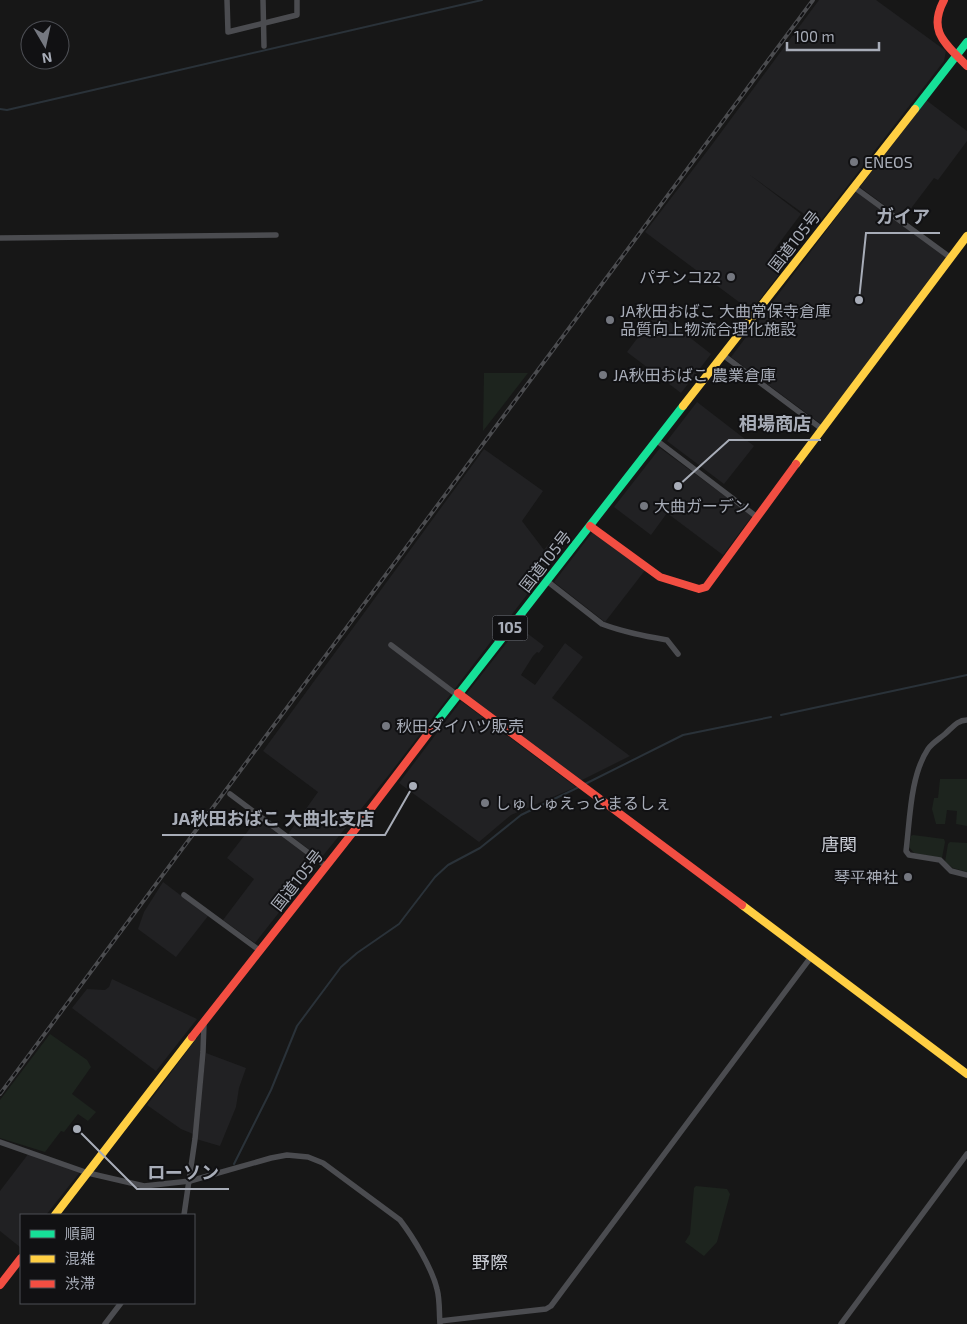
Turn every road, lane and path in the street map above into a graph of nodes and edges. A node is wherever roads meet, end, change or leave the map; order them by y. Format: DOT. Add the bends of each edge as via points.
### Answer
graph roads {
  1 [pos="227,0"];
  2 [pos="263,0"];
  3 [pos="297,0"];
  4 [pos="944,0"];
  5 [pos="263,23"];
  6 [pos="967,42"];
  7 [pos="264,46"];
  8 [pos="956,55"];
  9 [pos="967,66"];
  10 [pos="854,187"];
  11 [pos="276,235"];
  12 [pos="967,236"];
  13 [pos="0,238"];
  14 [pos="951,258"];
  15 [pos="723,355"];
  16 [pos="822,429"];
  17 [pos="656,440"];
  18 [pos="757,517"];
  19 [pos="590,526"];
  20 [pos="547,581"];
  21 [pos="390,645"];
  22 [pos="678,654"];
  23 [pos="458,694"];
  24 [pos="967,720"];
  25 [pos="230,794"];
  26 [pos="326,866"];
  27 [pos="967,875"];
  28 [pos="184,894"];
  29 [pos="259,950"];
  30 [pos="811,957"];
  31 [pos="204,1021"];
  32 [pos="967,1074"];
  33 [pos="0,1142"];
  34 [pos="967,1154"];
  35 [pos="88,1173"];
  36 [pos="190,1181"];
  37 [pos="55,1214"];
  38 [pos="184,1214"];
  39 [pos="20,1259"];
  40 [pos="0,1285"];
  41 [pos="120,1304"];
  42 [pos="440,1322"];
  43 [pos="105,1324"];
  44 [pos="841,1324"];
  1 -- 5 [label="street" via="228,32"];
  2 -- 5 [label="street"];
  3 -- 5 [label="street" via="297,16"];
  4 -- 8 [label="main road" via="936,15 938,31"];
  5 -- 7 [label="street"];
  6 -- 8 [label="main road, 国道105号 / 105"];
  8 -- 9 [label="main road"];
  8 -- 10 [label="main road, 国道105号 / 105"];
  10 -- 14 [label="street"];
  10 -- 15 [label="main road, 国道105号 / 105"];
  11 -- 13 [label="street"];
  12 -- 14 [label="main road"];
  14 -- 16 [label="main road"];
  15 -- 16 [label="street"];
  15 -- 17 [label="main road, 国道105号 / 105"];
  16 -- 18 [label="main road"];
  17 -- 18 [label="street"];
  17 -- 19 [label="main road, 国道105号 / 105"];
  18 -- 19 [label="main road" via="706,587 699,589 660,577"];
  19 -- 20 [label="main road, 国道105号 / 105"];
  20 -- 22 [label="street" via="602,624 667,640"];
  20 -- 23 [label="main road, 国道105号 / 105"];
  21 -- 23 [label="street"];
  23 -- 26 [label="main road, 国道105号 / 105"];
  23 -- 30 [label="main road"];
  24 -- 27 [label="street" via="960,721 929,748 922,760 915,781 906,851 909,855 940,860 951,871"];
  25 -- 26 [label="street"];
  26 -- 29 [label="main road, 国道105号 / 105"];
  28 -- 29 [label="street"];
  29 -- 31 [label="main road, 国道105号 / 105"];
  30 -- 32 [label="main road"];
  30 -- 42 [label="street" via="551,1306"];
  31 -- 35 [label="main road, 国道105号 / 105"];
  31 -- 36 [label="street"];
  33 -- 35 [label="street"];
  34 -- 44 [label="street"];
  35 -- 36 [label="street" via="144,1186"];
  35 -- 37 [label="main road, 国道105号 / 105"];
  36 -- 38 [label="street"];
  36 -- 42 [label="street" via="288,1155 308,1157 323,1163 400,1220 409,1232 432,1274"];
  39 -- 40 [label="main road"];
  41 -- 43 [label="street"];
}
